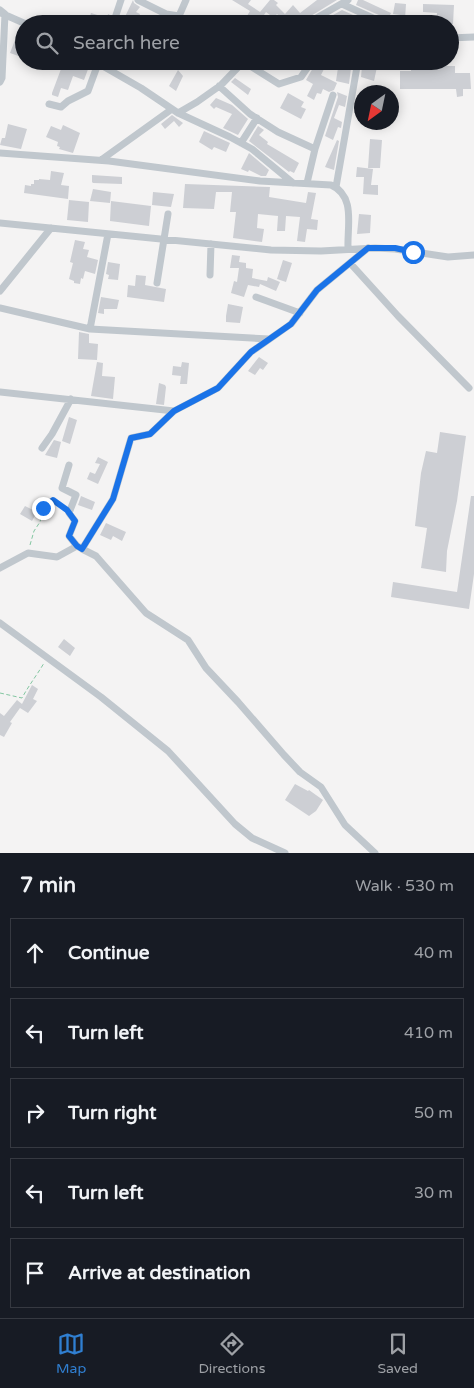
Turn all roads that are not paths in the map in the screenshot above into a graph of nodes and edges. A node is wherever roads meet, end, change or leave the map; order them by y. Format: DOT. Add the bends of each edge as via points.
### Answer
graph roads {
  1 [pos="121,0"];
  2 [pos="138,0"];
  3 [pos="186,0"];
  4 [pos="345,2"];
  5 [pos="2,12"];
  6 [pos="115,15"];
  7 [pos="172,15"];
  8 [pos="179,15"];
  9 [pos="322,15"];
  10 [pos="369,15"];
  11 [pos="15,18"];
  12 [pos="474,37"];
  13 [pos="459,38"];
  14 [pos="95,70"];
  15 [pos="111,70"];
  16 [pos="236,70"];
  17 [pos="257,70"];
  18 [pos="306,70"];
  19 [pos="356,70"];
  20 [pos="0,82"];
  21 [pos="220,86"];
  22 [pos="333,95"];
  23 [pos="49,104"];
  24 [pos="175,111"];
  25 [pos="257,118"];
  26 [pos="241,143"];
  27 [pos="315,149"];
  28 [pos="0,153"];
  29 [pos="101,160"];
  30 [pos="293,183"];
  31 [pos="307,183"];
  32 [pos="336,187"];
  33 [pos="168,214"];
  34 [pos="0,223"];
  35 [pos="50,228"];
  36 [pos="108,234"];
  37 [pos="165,240"];
  38 [pos="211,244"];
  39 [pos="348,248"];
  40 [pos="368,248"];
  41 [pos="474,255"];
  42 [pos="350,263"];
  43 [pos="210,275"];
  44 [pos="157,283"];
  45 [pos="0,291"];
  46 [pos="256,297"];
  47 [pos="0,308"];
  48 [pos="300,313"];
  49 [pos="90,329"];
  50 [pos="270,339"];
  51 [pos="469,388"];
  52 [pos="0,392"];
  53 [pos="71,399"];
  54 [pos="174,411"];
  55 [pos="42,448"];
  56 [pos="68,465"];
  57 [pos="79,547"];
  58 [pos="0,568"];
  59 [pos="0,623"];
  60 [pos="285,853"];
  61 [pos="375,853"];
  1 -- 6 [label="street"];
  2 -- 7 [label="street"];
  3 -- 8 [label="street"];
  4 -- 9 [label="street"];
  4 -- 10 [label="street"];
  5 -- 11 [label="street"];
  5 -- 20 [label="street"];
  12 -- 13 [label="street"];
  14 -- 23 [label="street" via="88,91 61,108"];
  15 -- 24 [label="street"];
  16 -- 21 [label="street"];
  17 -- 18 [label="street" via="279,84 301,77"];
  19 -- 32 [label="street"];
  21 -- 24 [label="street" via="197,102"];
  21 -- 25 [label="street"];
  22 -- 27 [label="street"];
  24 -- 26 [label="street"];
  24 -- 29 [label="street"];
  25 -- 26 [label="street"];
  25 -- 27 [label="street"];
  26 -- 30 [label="street"];
  27 -- 31 [label="street"];
  28 -- 29 [label="street"];
  29 -- 30 [label="street"];
  30 -- 31 [label="street"];
  31 -- 32 [label="street"];
  32 -- 39 [label="street" via="348,202"];
  33 -- 37 [label="street"];
  34 -- 35 [label="street"];
  35 -- 36 [label="street"];
  35 -- 45 [label="street"];
  36 -- 37 [label="street"];
  36 -- 49 [label="street"];
  37 -- 38 [label="street"];
  37 -- 44 [label="street"];
  38 -- 39 [label="street" via="271,250"];
  38 -- 43 [label="street"];
  39 -- 40 [label="street"];
  40 -- 41 [label="street" via="395,248 448,256"];
  40 -- 42 [label="street"];
  42 -- 48 [label="street" via="317,290"];
  42 -- 51 [label="street"];
  46 -- 48 [label="street"];
  47 -- 49 [label="street"];
  48 -- 50 [label="street"];
  49 -- 50 [label="street"];
  50 -- 54 [label="street" via="251,352 218,388"];
  52 -- 53 [label="street"];
  53 -- 54 [label="street"];
  53 -- 55 [label="street"];
  54 -- 57 [label="street" via="150,434 131,438 113,499"];
  56 -- 57 [label="street" via="62,488 76,495 69,514 75,521 69,536"];
  57 -- 58 [label="street" via="57,557 30,554"];
  57 -- 61 [label="street" via="96,556 146,613 188,640 206,668 270,741 300,772 321,787 345,825"];
  59 -- 60 [label="street" via="102,697 168,751 235,824 252,838"];
}
